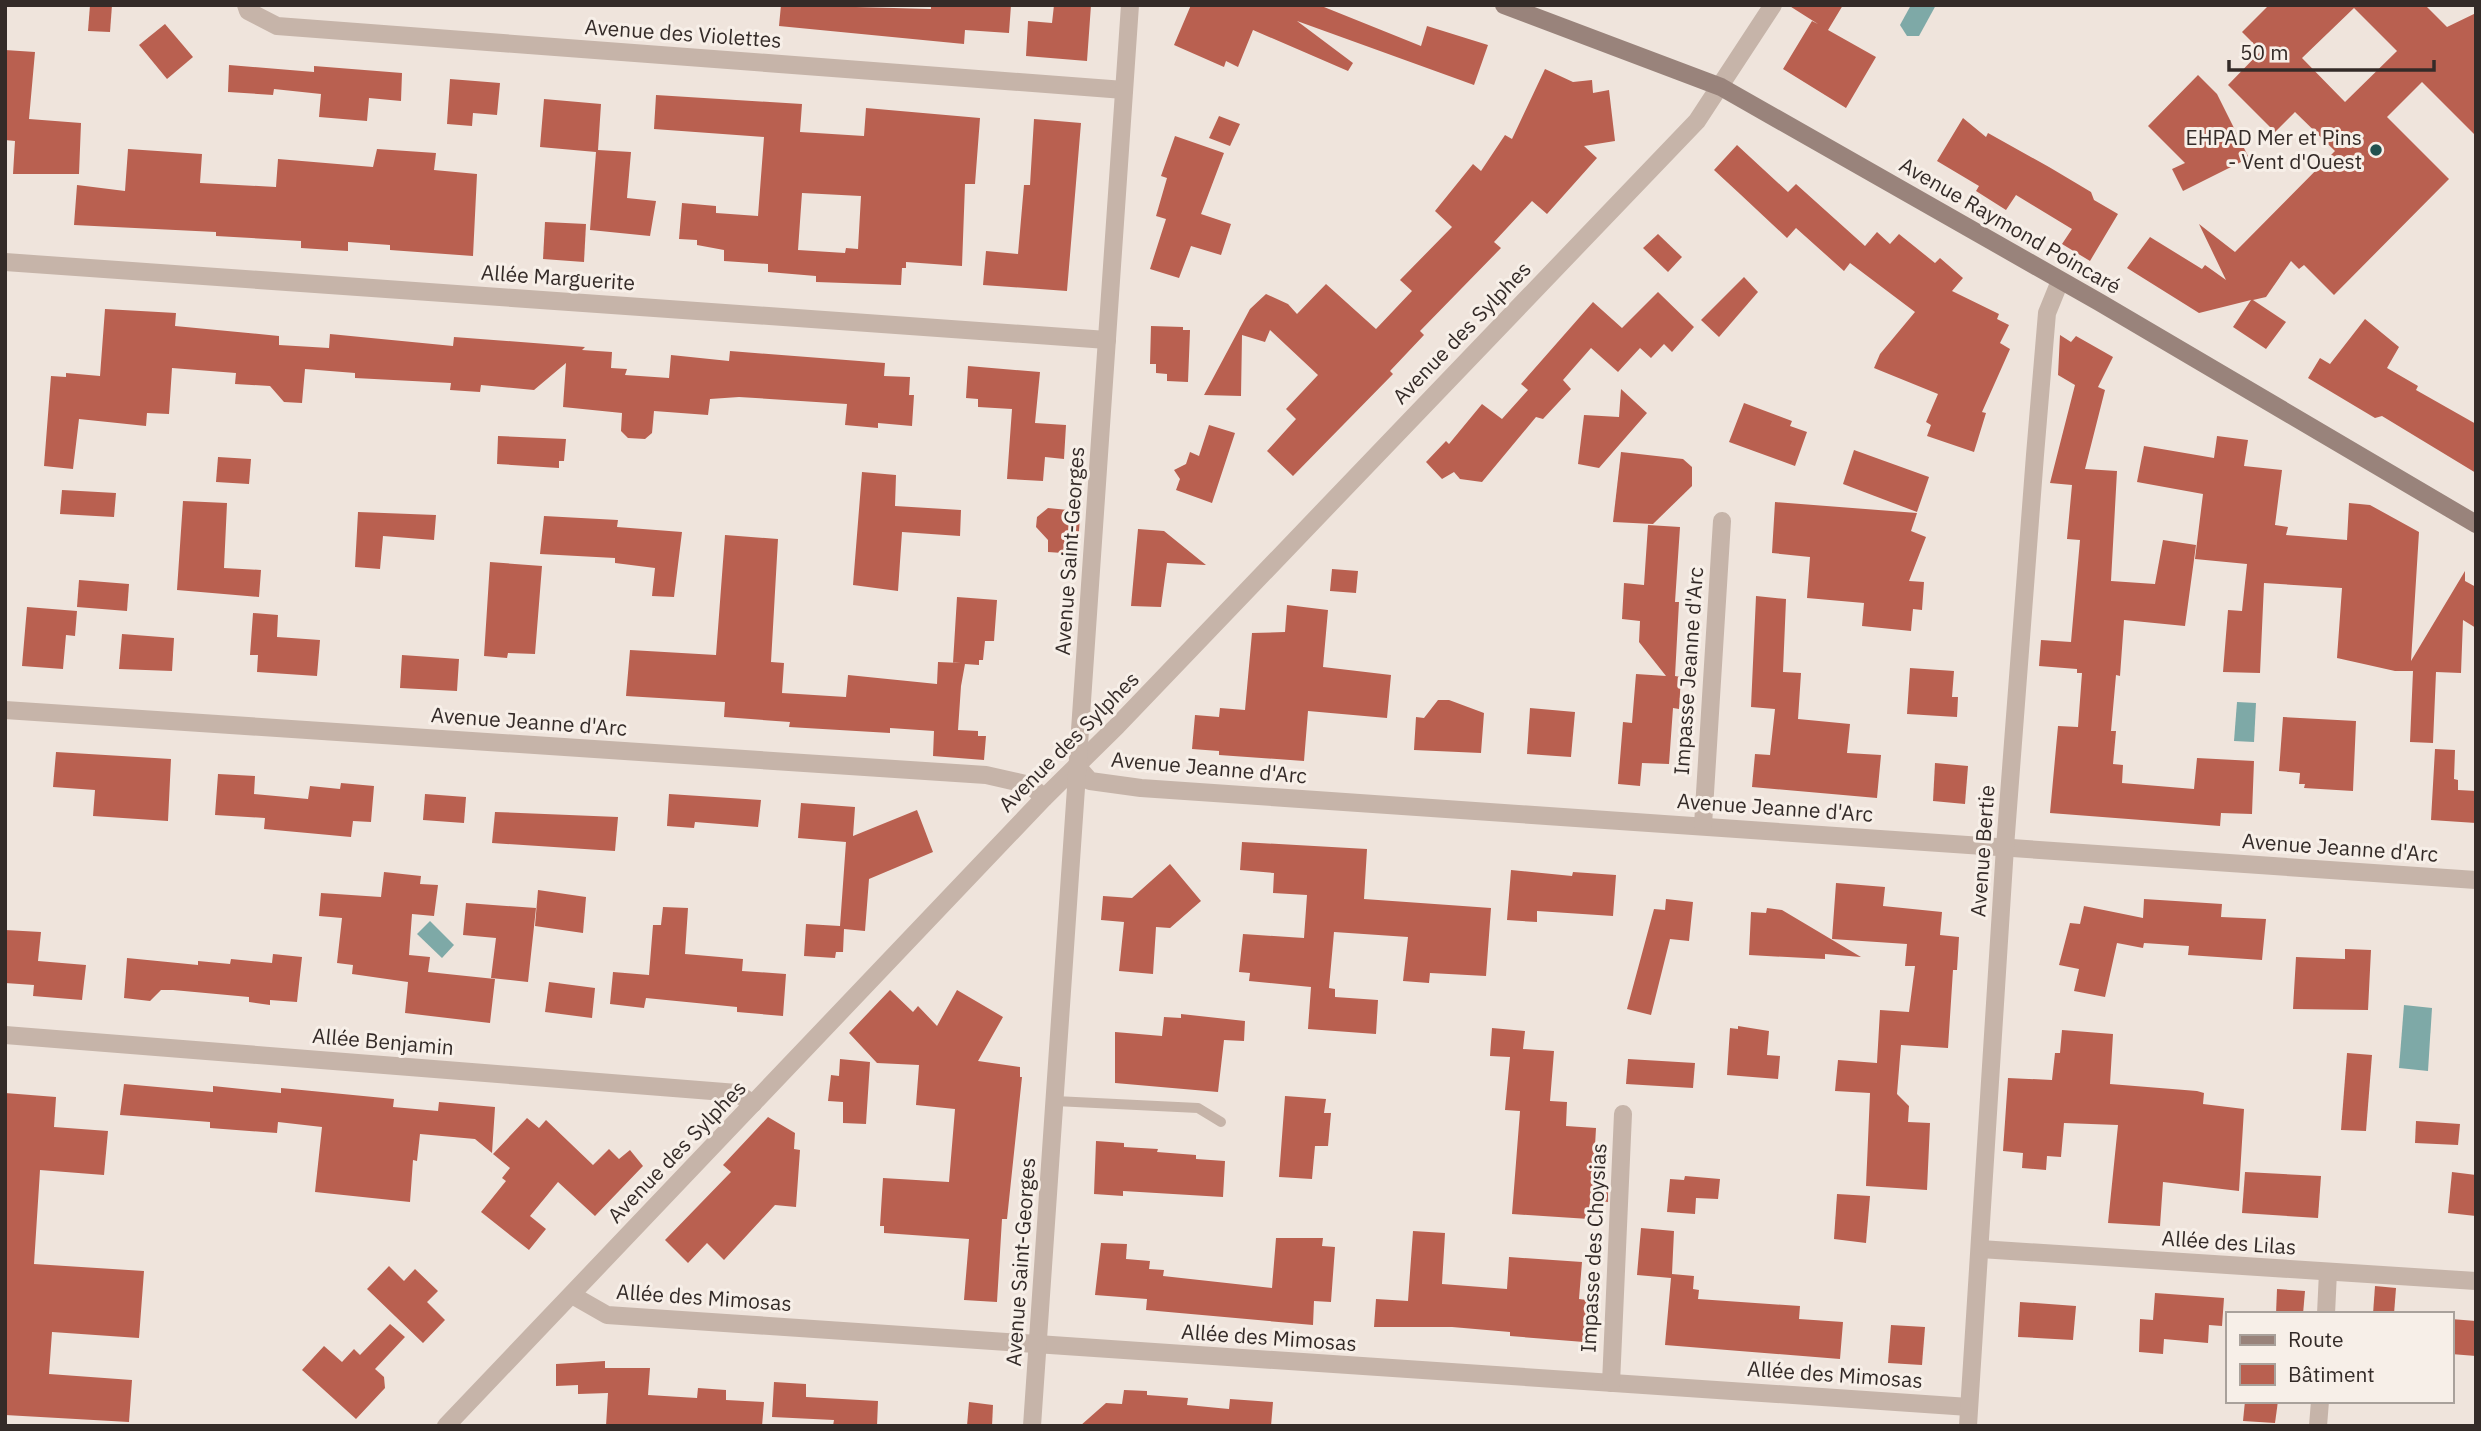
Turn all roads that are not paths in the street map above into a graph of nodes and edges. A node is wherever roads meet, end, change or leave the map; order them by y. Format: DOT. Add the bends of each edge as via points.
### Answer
graph roads {
  1 [pos="246,5"];
  2 [pos="1130,5"];
  3 [pos="1504,5"];
  4 [pos="1773,5"];
  5 [pos="1721,87"];
  6 [pos="1124,90"];
  7 [pos="5,262"];
  8 [pos="2060,281"];
  9 [pos="1107,340"];
  10 [pos="1722,521"];
  11 [pos="2476,524"];
  12 [pos="5,710"];
  13 [pos="1077,766"];
  14 [pos="1044,798"];
  15 [pos="1703,825"];
  16 [pos="2005,847"];
  17 [pos="2476,880"];
  18 [pos="5,1035"];
  19 [pos="1055,1101"];
  20 [pos="753,1104"];
  21 [pos="1623,1114"];
  22 [pos="1221,1122"];
  23 [pos="1980,1249"];
  24 [pos="2328,1272"];
  25 [pos="2476,1281"];
  26 [pos="572,1294"];
  27 [pos="2326,1312"];
  28 [pos="1038,1345"];
  29 [pos="1611,1383"];
  30 [pos="2320,1403"];
  31 [pos="1969,1407"];
  32 [pos="446,1426"];
  33 [pos="1032,1426"];
  34 [pos="1968,1426"];
  35 [pos="2318,1426"];
  1 -- 6 [label="street, Avenue des Violettes" via="248,12 277,26"];
  2 -- 6 [label="street, Avenue Saint-Georges"];
  3 -- 5 [label="street, Avenue Raymond Poincaré"];
  4 -- 5 [label="street, Avenue des Sylphes"];
  5 -- 8 [label="street, Avenue Raymond Poincaré"];
  5 -- 13 [label="street, Avenue des Sylphes" via="1697,121"];
  6 -- 9 [label="street, Avenue Saint-Georges"];
  7 -- 9 [label="street, Allée Marguerite"];
  8 -- 11 [label="street, Avenue Raymond Poincaré"];
  8 -- 16 [label="street, Avenue Bertie" via="2047,313"];
  9 -- 13 [label="street, Avenue Saint-Georges"];
  10 -- 15 [label="street, Impasse Jeanne d'Arc"];
  12 -- 14 [label="street, Avenue Jeanne d'Arc" via="986,775 1030,785"];
  13 -- 14 [label="street, Avenue des Sylphes"];
  13 -- 15 [label="street, Avenue Jeanne d'Arc" via="1090,781 1141,788"];
  13 -- 19 [label="street, Avenue Saint-Georges"];
  14 -- 20 [label="street, Avenue des Sylphes"];
  15 -- 16 [label="street, Avenue Jeanne d'Arc"];
  16 -- 17 [label="street, Avenue Jeanne d'Arc"];
  16 -- 23 [label="street, Avenue Bertie"];
  18 -- 20 [label="street, Allée Benjamin" via="737,1093"];
  19 -- 22 [label="lane" via="1198,1108"];
  19 -- 28 [label="street, Avenue Saint-Georges"];
  20 -- 26 [label="street, Avenue des Sylphes"];
  21 -- 29 [label="street, Impasse des Choysias"];
  23 -- 24 [label="street, Allée des Lilas"];
  23 -- 31 [label="street, Avenue Bertie"];
  24 -- 25 [label="street, Allée des Lilas"];
  24 -- 27 [label="street"];
  26 -- 28 [label="street, Allée des Mimosas" via="607,1315"];
  26 -- 32 [label="street, Avenue des Sylphes"];
  28 -- 29 [label="street, Allée des Mimosas"];
  28 -- 33 [label="street, Avenue Saint-Georges"];
  29 -- 31 [label="street, Allée des Mimosas"];
  30 -- 35 [label="street"];
  31 -- 34 [label="street, Avenue Bertie"];
}
